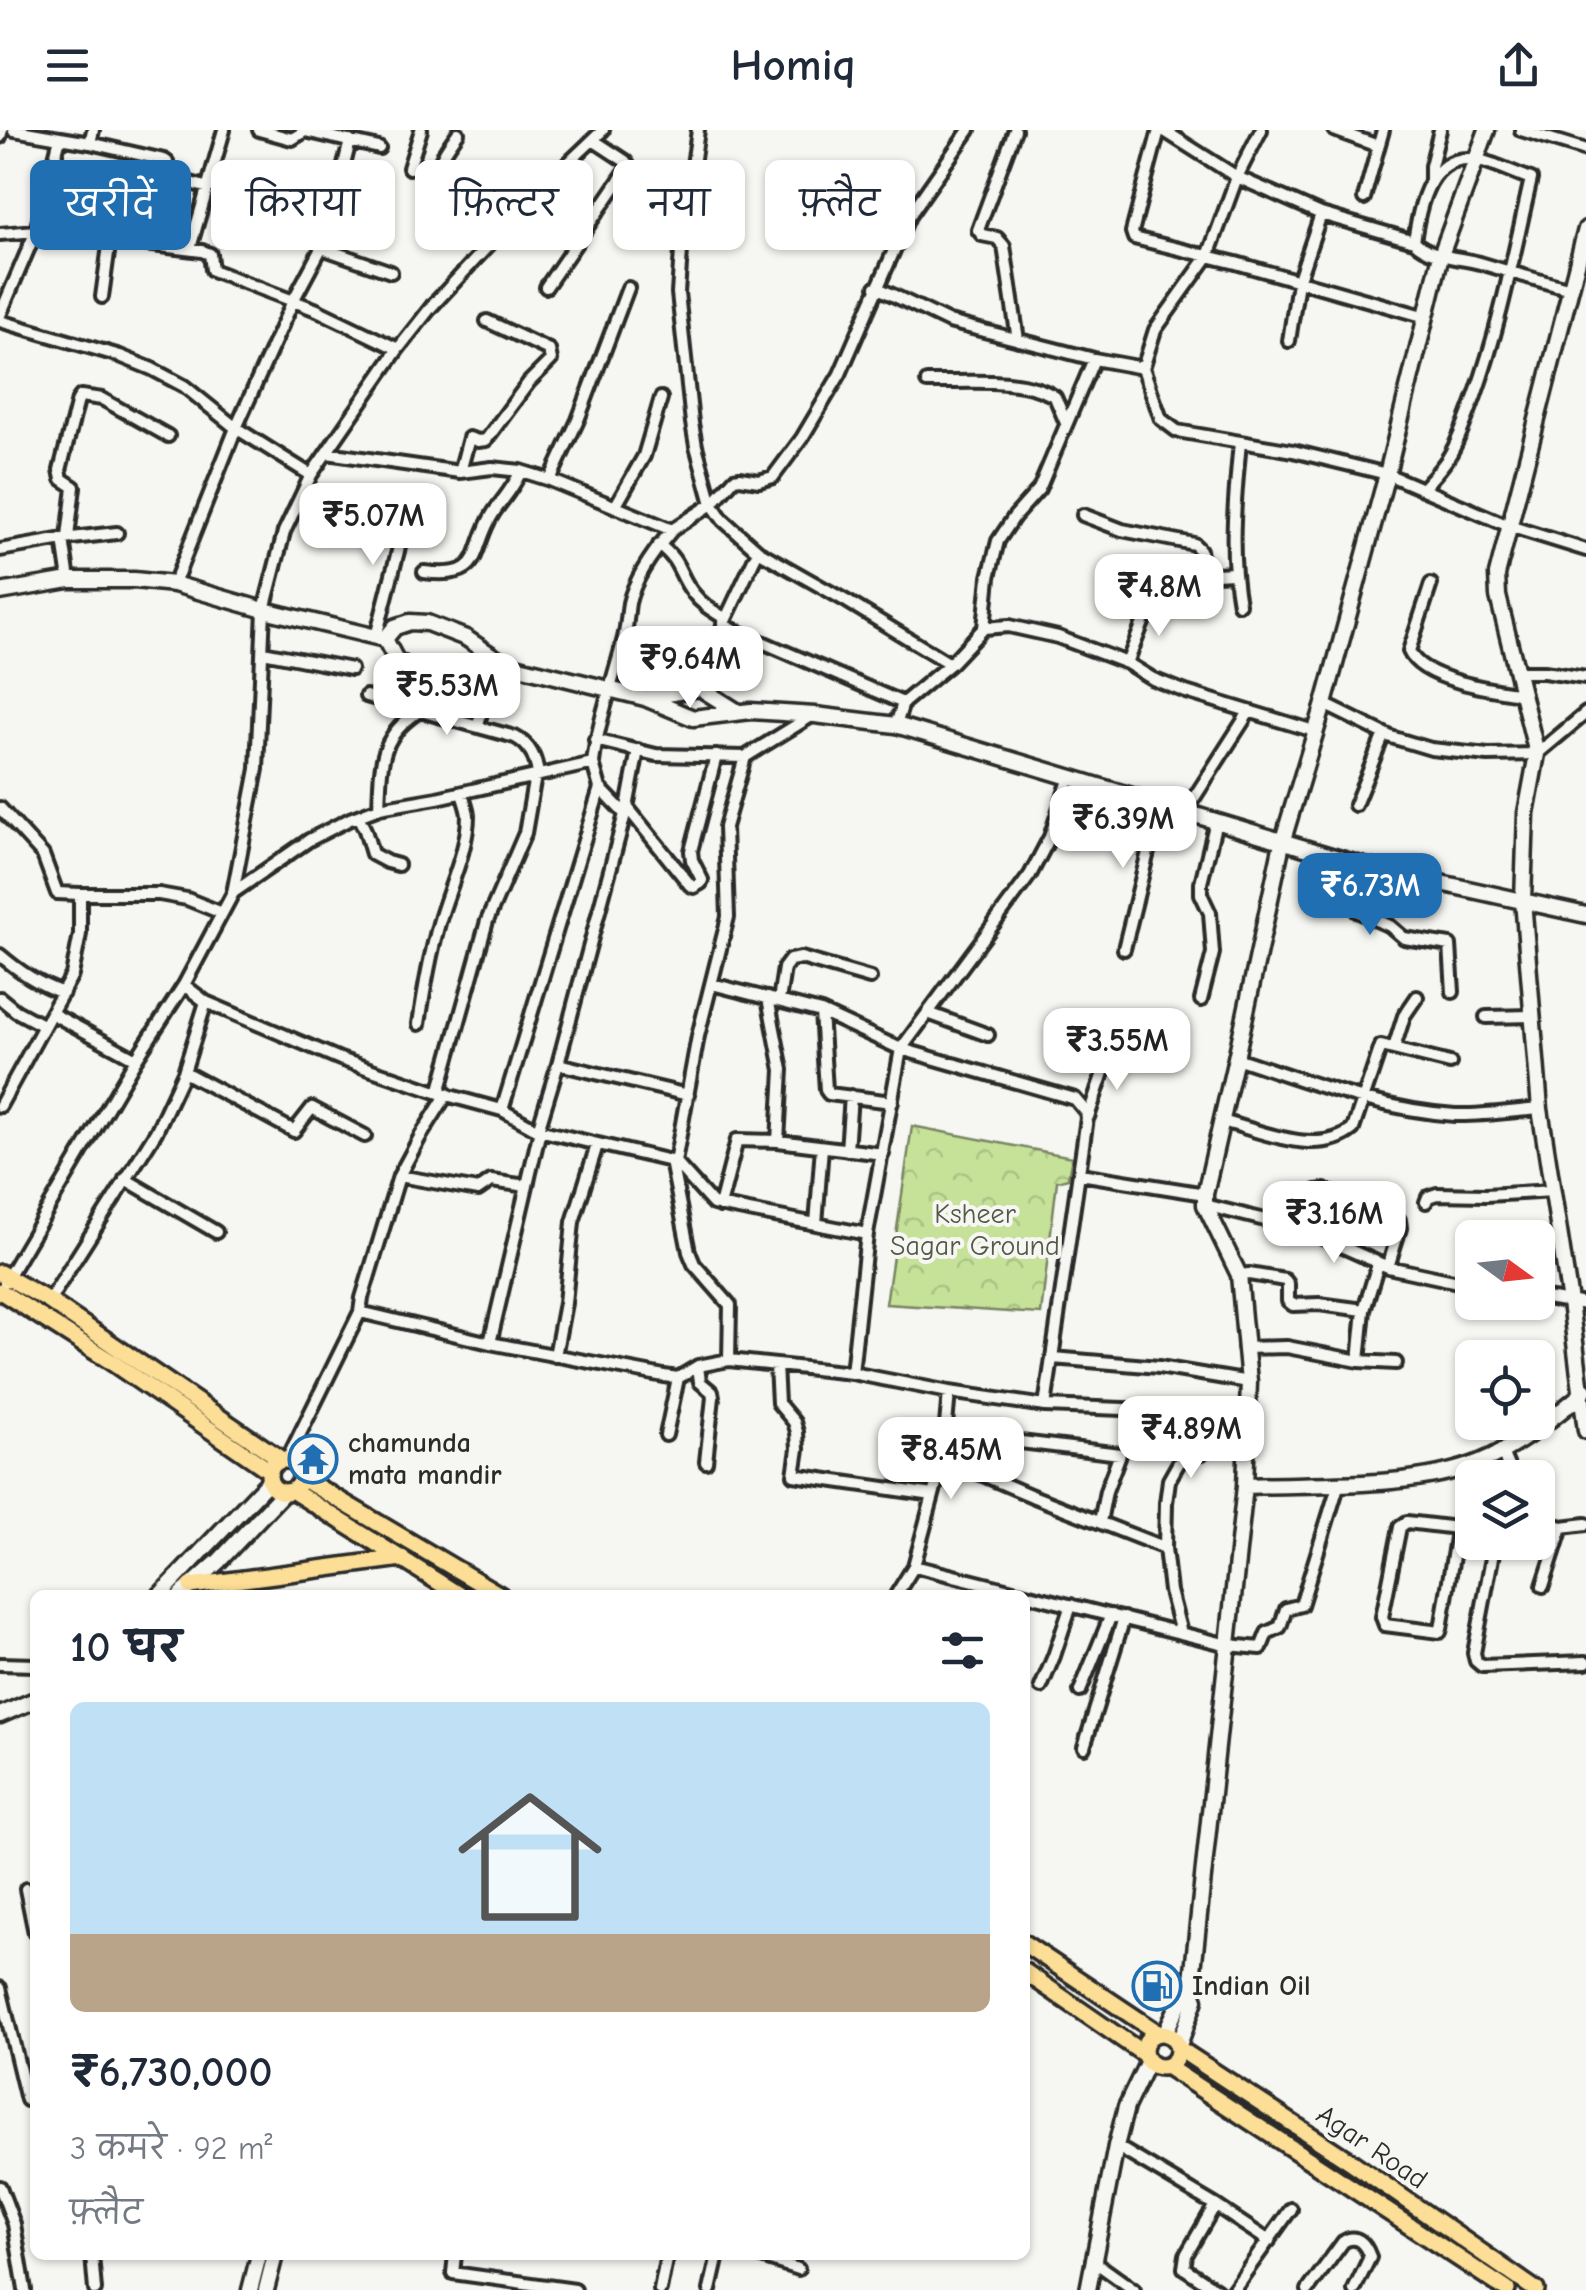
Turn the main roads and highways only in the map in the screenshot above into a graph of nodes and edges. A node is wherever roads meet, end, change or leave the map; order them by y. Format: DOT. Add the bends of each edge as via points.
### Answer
graph roads {
  1 [pos="2,1283"];
  2 [pos="277,1468"];
  3 [pos="293,1487"];
  4 [pos="402,1558"];
  5 [pos="193,1590"];
  6 [pos="448,1590"];
  7 [pos="490,1590"];
  8 [pos="1030,1947"];
  9 [pos="1030,1976"];
  10 [pos="1161,2033"];
  11 [pos="1178,2048"];
  12 [pos="1146,2058"];
  13 [pos="1166,2066"];
  14 [pos="1491,2269"];
  15 [pos="1508,2290"];
  16 [pos="1536,2290"];
  1 -- 2 [label="main road"];
  1 -- 2 [label="main road" via="49,1301"];
  2 -- 3 [label="main road" via="273,1487"];
  2 -- 3 [label="main road" via="300,1468"];
  3 -- 4 [label="main road"];
  3 -- 7 [label="main road"];
  4 -- 5 [label="main road"];
  4 -- 6 [label="main road"];
  8 -- 10 [label="main road, Agar Road"];
  9 -- 12 [label="main road"];
  10 -- 11 [label="main road, Agar Road"];
  10 -- 12 [label="main road" via="1148,2038"];
  11 -- 13 [label="main road"];
  11 -- 14 [label="main road, Agar Road" via="1340,2154"];
  12 -- 13 [label="main road"];
  13 -- 14 [label="main road"];
  14 -- 15 [label="main road"];
  14 -- 16 [label="main road, Agar Road"];
}
